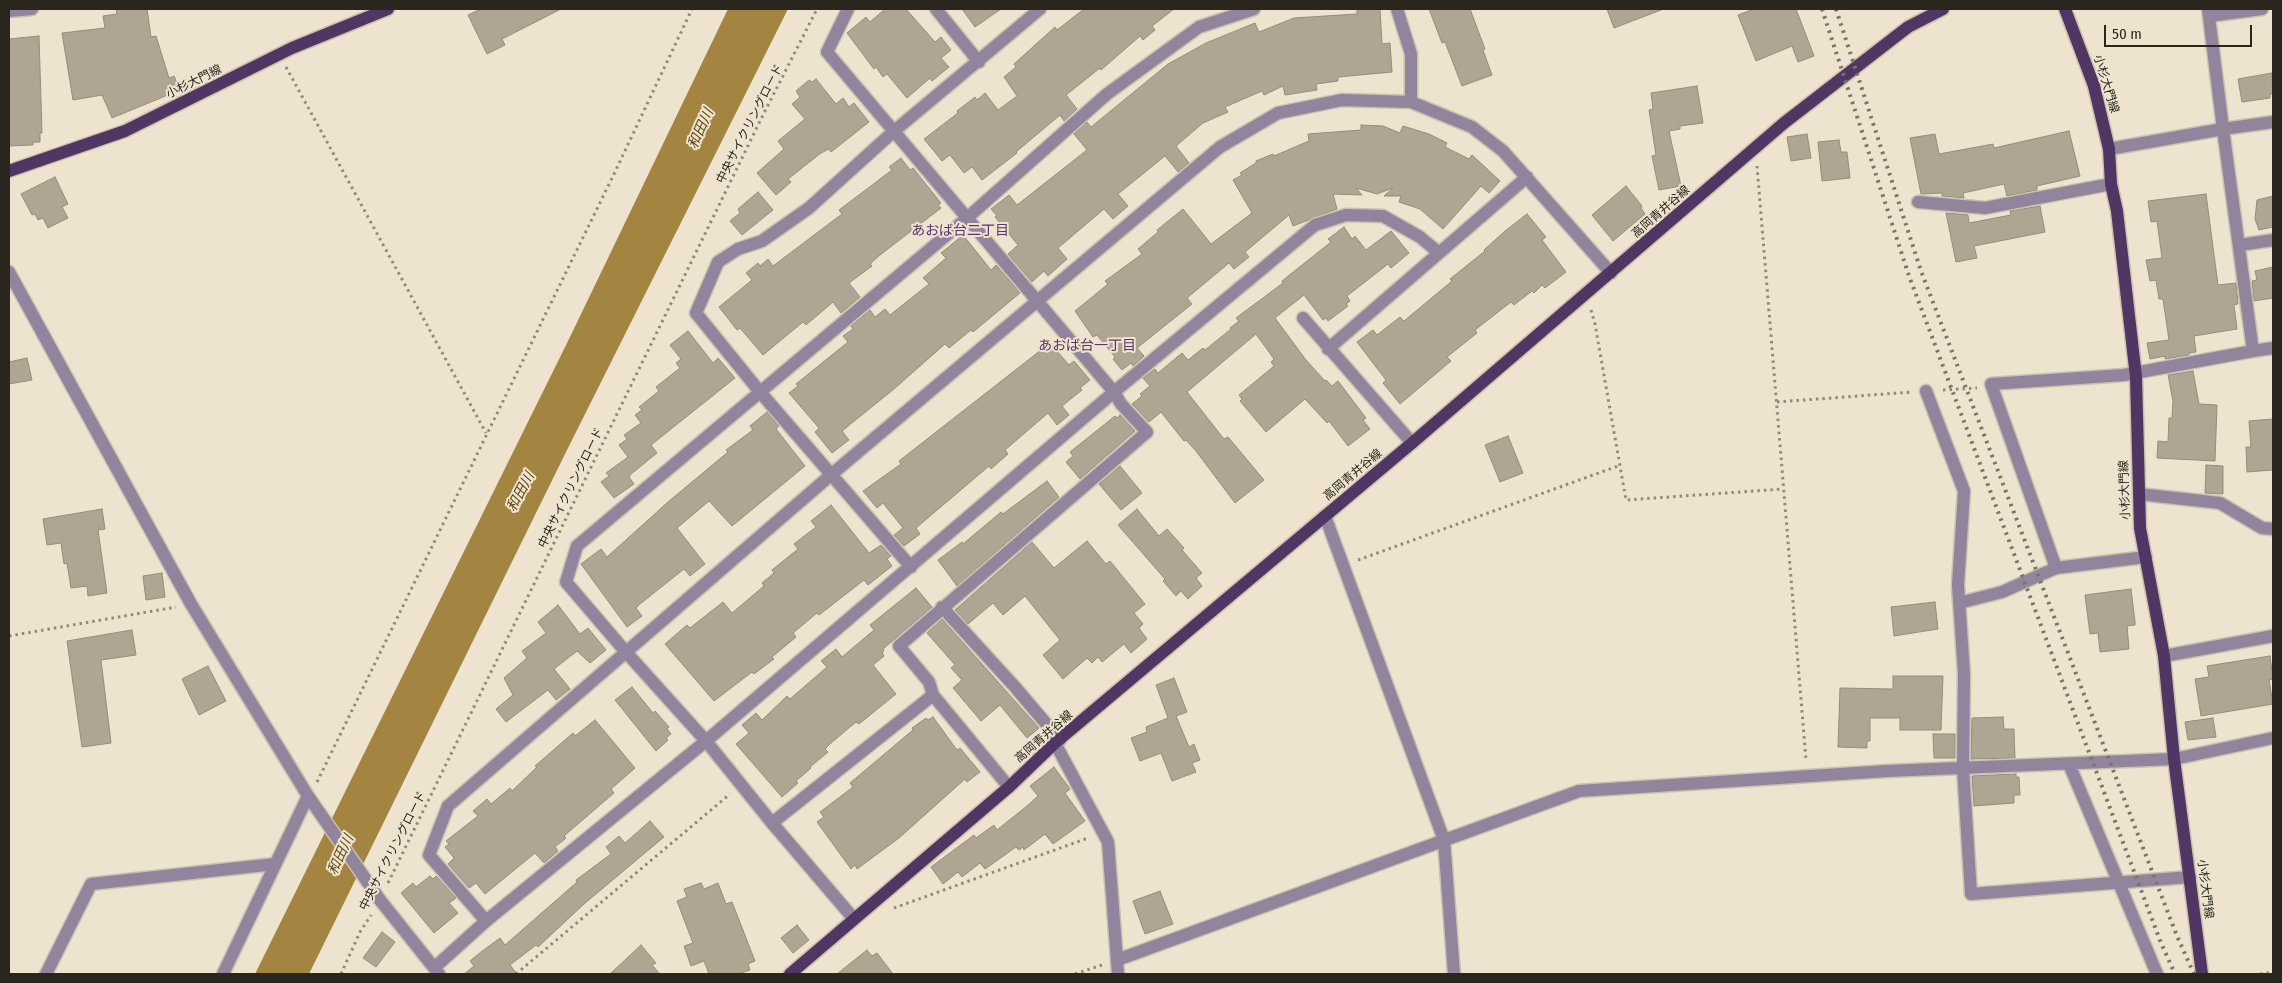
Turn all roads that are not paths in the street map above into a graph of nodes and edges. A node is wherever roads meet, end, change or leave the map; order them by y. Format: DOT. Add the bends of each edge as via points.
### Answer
graph roads {
  1 [pos="32,9"];
  2 [pos="388,9"];
  3 [pos="848,9"];
  4 [pos="936,9"];
  5 [pos="1040,9"];
  6 [pos="1254,9"];
  7 [pos="1397,9"];
  8 [pos="1943,9"];
  9 [pos="2064,9"];
  10 [pos="2262,9"];
  11 [pos="9,10"];
  12 [pos="2208,12"];
  13 [pos="979,62"];
  14 [pos="1411,102"];
  15 [pos="2273,122"];
  16 [pos="2223,129"];
  17 [pos="893,132"];
  18 [pos="2109,148"];
  19 [pos="9,171"];
  20 [pos="1527,177"];
  21 [pos="2111,184"];
  22 [pos="1918,202"];
  23 [pos="967,218"];
  24 [pos="2273,240"];
  25 [pos="2240,245"];
  26 [pos="1438,252"];
  27 [pos="9,272"];
  28 [pos="1611,274"];
  29 [pos="1037,301"];
  30 [pos="1303,318"];
  31 [pos="2273,348"];
  32 [pos="1328,349"];
  33 [pos="2253,351"];
  34 [pos="2135,372"];
  35 [pos="1926,391"];
  36 [pos="760,392"];
  37 [pos="1114,392"];
  38 [pos="1412,443"];
  39 [pos="832,474"];
  40 [pos="2139,494"];
  41 [pos="1325,516"];
  42 [pos="2273,529"];
  43 [pos="2146,558"];
  44 [pos="911,567"];
  45 [pos="2056,568"];
  46 [pos="1959,603"];
  47 [pos="942,607"];
  48 [pos="2273,636"];
  49 [pos="625,652"];
  50 [pos="2164,656"];
  51 [pos="933,695"];
  52 [pos="2273,738"];
  53 [pos="706,741"];
  54 [pos="1058,742"];
  55 [pos="2174,759"];
  56 [pos="2069,764"];
  57 [pos="1963,768"];
  58 [pos="1009,787"];
  59 [pos="308,796"];
  60 [pos="772,823"];
  61 [pos="1444,840"];
  62 [pos="276,864"];
  63 [pos="2190,877"];
  64 [pos="2119,884"];
  65 [pos="854,919"];
  66 [pos="486,921"];
  67 [pos="1117,960"];
  68 [pos="437,971"];
  69 [pos="796,972"];
  70 [pos="46,974"];
  71 [pos="223,974"];
  72 [pos="1118,974"];
  73 [pos="1454,974"];
  74 [pos="2157,974"];
  75 [pos="2202,974"];
  1 -- 11 [label="street"];
  2 -- 19 [label="main road, 小杉大門線" via="292,48 125,131"];
  3 -- 17 [label="street" via="827,52"];
  4 -- 13 [label="street"];
  5 -- 13 [label="street"];
  6 -- 23 [label="street" via="1198,27 1107,94"];
  7 -- 14 [label="street" via="1411,54"];
  8 -- 28 [label="main road, 高岡青井谷線" via="1908,27 1784,124"];
  9 -- 18 [label="main road, 小杉大門線" via="2094,86"];
  10 -- 12 [label="street"];
  12 -- 16 [label="street"];
  13 -- 17 [label="street"];
  14 -- 20 [label="street" via="1472,127 1503,150"];
  14 -- 29 [label="street" via="1342,100 1278,114 1220,147"];
  15 -- 16 [label="street"];
  16 -- 18 [label="street"];
  16 -- 25 [label="street"];
  17 -- 23 [label="street"];
  17 -- 36 [label="street" via="809,208 762,240 738,249 718,262 696,313"];
  18 -- 21 [label="main road, 小杉大門線"];
  20 -- 26 [label="street"];
  20 -- 28 [label="street"];
  21 -- 22 [label="street" via="1985,208"];
  21 -- 34 [label="main road, 小杉大門線" via="2117,211"];
  23 -- 29 [label="street"];
  23 -- 36 [label="street"];
  24 -- 25 [label="street"];
  25 -- 33 [label="street"];
  26 -- 32 [label="street"];
  26 -- 37 [label="street" via="1420,237 1383,216 1346,215 1315,225"];
  27 -- 59 [label="street" via="191,604"];
  28 -- 38 [label="main road, 高岡青井谷線"];
  29 -- 37 [label="street"];
  29 -- 39 [label="street"];
  30 -- 32 [label="street"];
  31 -- 33 [label="street"];
  32 -- 38 [label="street"];
  33 -- 34 [label="street"];
  34 -- 40 [label="main road, 小杉大門線"];
  34 -- 45 [label="street" via="1991,384"];
  35 -- 46 [label="street" via="1964,491"];
  36 -- 39 [label="street"];
  36 -- 49 [label="street" via="577,546 566,582"];
  37 -- 44 [label="street"];
  37 -- 47 [label="street" via="1147,432"];
  38 -- 41 [label="main road, 高岡青井谷線"];
  39 -- 44 [label="street"];
  39 -- 49 [label="street"];
  40 -- 42 [label="street" via="2220,503 2262,528"];
  40 -- 43 [label="main road, 小杉大門線" via="2140,528"];
  41 -- 54 [label="main road, 高岡青井谷線"];
  41 -- 61 [label="street"];
  43 -- 45 [label="street"];
  43 -- 50 [label="main road, 小杉大門線"];
  44 -- 53 [label="street"];
  45 -- 46 [label="street" via="2002,592"];
  46 -- 57 [label="street" via="1964,674"];
  47 -- 51 [label="street" via="900,646 929,682"];
  47 -- 54 [label="street" via="1015,687"];
  48 -- 50 [label="street"];
  49 -- 53 [label="street"];
  49 -- 66 [label="street" via="448,806 429,855"];
  50 -- 55 [label="main road, 小杉大門線"];
  51 -- 58 [label="street"];
  51 -- 60 [label="street"];
  52 -- 55 [label="street"];
  53 -- 60 [label="street"];
  53 -- 66 [label="street"];
  54 -- 58 [label="main road, 高岡青井谷線"];
  54 -- 67 [label="street" via="1108,842"];
  55 -- 56 [label="street"];
  55 -- 63 [label="main road, 小杉大門線"];
  56 -- 57 [label="street"];
  56 -- 64 [label="street"];
  57 -- 61 [label="street" via="1579,791"];
  57 -- 64 [label="street" via="1971,894"];
  58 -- 65 [label="main road, 高岡青井谷線"];
  59 -- 62 [label="street"];
  59 -- 68 [label="street" via="380,900"];
  60 -- 65 [label="street"];
  61 -- 67 [label="street"];
  61 -- 73 [label="street"];
  62 -- 70 [label="street" via="91,884"];
  62 -- 71 [label="street"];
  63 -- 64 [label="street"];
  63 -- 75 [label="main road, 小杉大門線"];
  64 -- 74 [label="street"];
  65 -- 69 [label="main road, 高岡青井谷線"];
  66 -- 68 [label="street"];
  67 -- 72 [label="street"];
}
